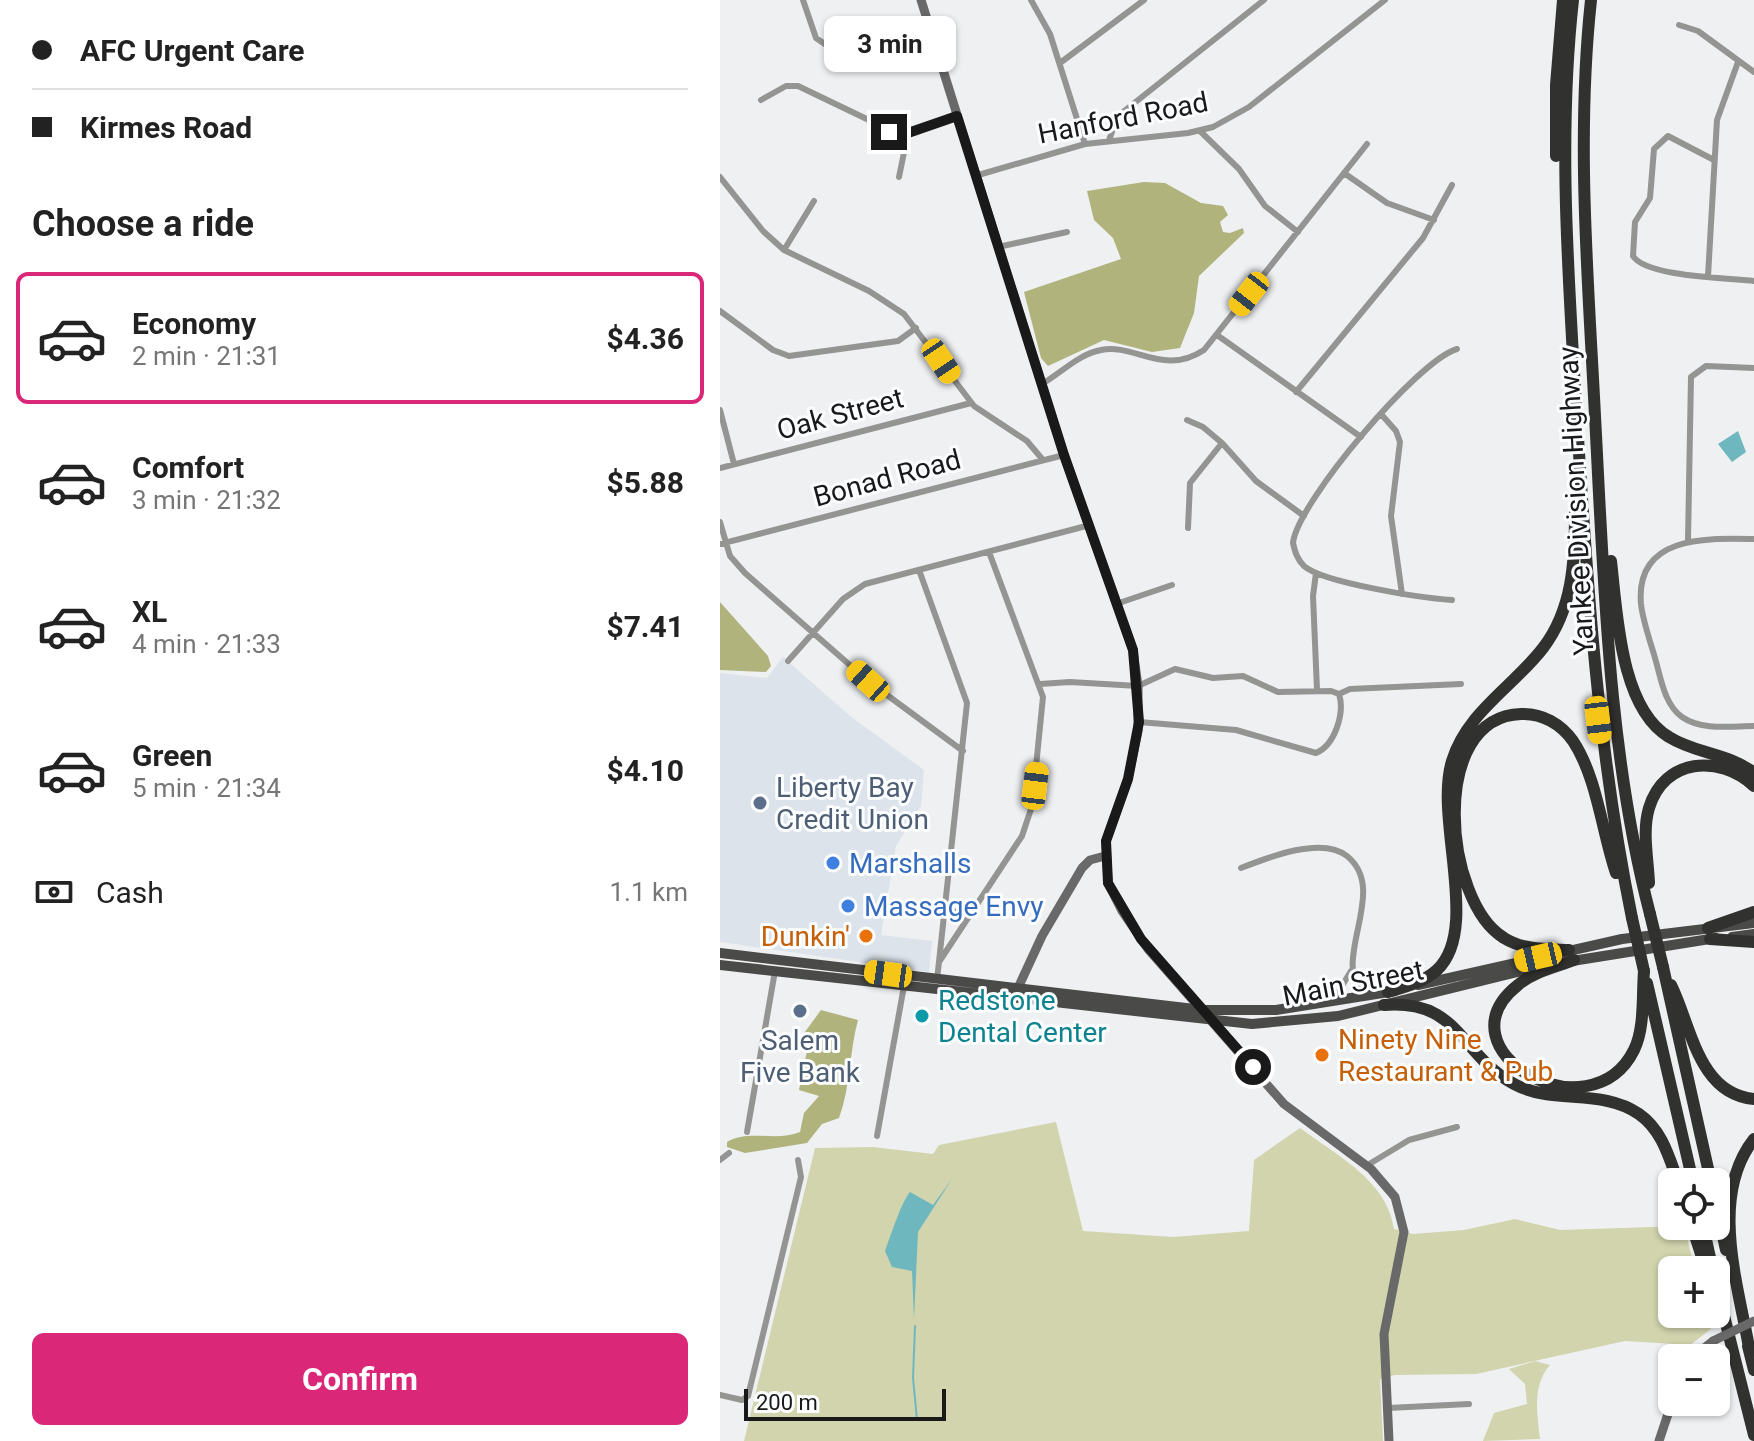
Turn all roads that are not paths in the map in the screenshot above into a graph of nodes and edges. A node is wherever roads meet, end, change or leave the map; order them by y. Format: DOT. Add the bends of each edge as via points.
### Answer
graph roads {
  1 [pos="803,0"];
  2 [pos="921,0"];
  3 [pos="1031,0"];
  4 [pos="1144,0"];
  5 [pos="1264,0"];
  6 [pos="1371,0"];
  7 [pos="1385,0"];
  8 [pos="1563,0"];
  9 [pos="1573,0"];
  10 [pos="1593,0"];
  11 [pos="1377,7"];
  12 [pos="927,22"];
  13 [pos="1679,25"];
  14 [pos="1738,62"];
  15 [pos="1060,63"];
  16 [pos="1754,72"];
  17 [pos="761,100"];
  18 [pos="957,116"];
  19 [pos="1200,131"];
  20 [pos="908,133"];
  21 [pos="1109,140"];
  22 [pos="1085,144"];
  23 [pos="1367,144"];
  24 [pos="1714,160"];
  25 [pos="1344,173"];
  26 [pos="975,176"];
  27 [pos="720,177"];
  28 [pos="899,177"];
  29 [pos="1452,185"];
  30 [pos="814,201"];
  31 [pos="1434,220"];
  32 [pos="1067,232"];
  33 [pos="1298,232"];
  34 [pos="998,247"];
  35 [pos="784,250"];
  36 [pos="1568,265"];
  37 [pos="1708,276"];
  38 [pos="1754,281"];
  39 [pos="720,311"];
  40 [pos="916,328"];
  41 [pos="1217,335"];
  42 [pos="1457,349"];
  43 [pos="1754,368"];
  44 [pos="1042,384"];
  45 [pos="1296,392"];
  46 [pos="1576,394"];
  47 [pos="971,403"];
  48 [pos="720,410"];
  49 [pos="1381,414"];
  50 [pos="1187,420"];
  51 [pos="1361,437"];
  52 [pos="1222,443"];
  53 [pos="1064,455"];
  54 [pos="1597,456"];
  55 [pos="1043,460"];
  56 [pos="734,464"];
  57 [pos="720,468"];
  58 [pos="1304,516"];
  59 [pos="720,522"];
  60 [pos="1090,525"];
  61 [pos="1188,528"];
  62 [pos="1754,539"];
  63 [pos="1688,540"];
  64 [pos="723,543"];
  65 [pos="989,552"];
  66 [pos="919,570"];
  67 [pos="1316,573"];
  68 [pos="1172,585"];
  69 [pos="1402,594"];
  70 [pos="1452,600"];
  71 [pos="1119,603"];
  72 [pos="813,632"];
  73 [pos="788,661"];
  74 [pos="1040,684"];
  75 [pos="1461,684"];
  76 [pos="1138,686"];
  77 [pos="1317,690"];
  78 [pos="1339,694"];
  79 [pos="1139,722"];
  80 [pos="1754,726"];
  81 [pos="963,751"];
  82 [pos="1754,773"];
  83 [pos="1754,786"];
  84 [pos="1105,856"];
  85 [pos="1241,868"];
  86 [pos="946,906"];
  87 [pos="1754,912"];
  88 [pos="971,914"];
  89 [pos="1650,914"];
  90 [pos="1632,918"];
  91 [pos="1754,923"];
  92 [pos="1709,934"];
  93 [pos="1754,934"];
  94 [pos="1754,942"];
  95 [pos="720,953"];
  96 [pos="1571,955"];
  97 [pos="939,962"];
  98 [pos="720,965"];
  99 [pos="1663,967"];
  100 [pos="1352,968"];
  101 [pos="775,971"];
  102 [pos="1644,971"];
  103 [pos="937,980"];
  104 [pos="1178,983"];
  105 [pos="904,986"];
  106 [pos="1017,990"];
  107 [pos="1364,998"];
  108 [pos="1386,999"];
  109 [pos="1330,1004"];
  110 [pos="1163,1006"];
  111 [pos="1203,1010"];
  112 [pos="1214,1023"];
  113 [pos="1754,1099"];
  114 [pos="1457,1127"];
  115 [pos="747,1132"];
  116 [pos="877,1136"];
  117 [pos="1754,1139"];
  118 [pos="729,1153"];
  119 [pos="720,1160"];
  120 [pos="798,1160"];
  121 [pos="1366,1166"];
  122 [pos="1672,1168"];
  123 [pos="1690,1168"];
  124 [pos="1708,1168"];
  125 [pos="1724,1240"];
  126 [pos="1754,1321"];
  127 [pos="1723,1328"];
  128 [pos="1726,1328"];
  129 [pos="1709,1344"];
  130 [pos="1750,1353"];
  131 [pos="1735,1365"];
  132 [pos="1754,1370"];
  133 [pos="720,1395"];
  134 [pos="1469,1404"];
  135 [pos="1388,1408"];
  136 [pos="1667,1416"];
  137 [pos="1754,1435"];
  138 [pos="1389,1441"];
  139 [pos="1659,1441"];
  1 -- 12 [label="street" via="816,38 832,49"];
  2 -- 12 [label="street"];
  3 -- 15 [label="street"];
  4 -- 15 [label="street"];
  5 -- 21 [label="street" via="1118,116"];
  6 -- 11 [label="street"];
  7 -- 11 [label="street, Hanford Road"];
  8 -- 36 [label="highway" via="1556,143 1558,212"];
  9 -- 36 [label="highway, Yankee Division Highway" via="1564,137"];
  10 -- 54 [label="highway, Yankee Division Highway" via="1582,175"];
  11 -- 19 [label="street, Hanford Road" via="1243,112"];
  12 -- 18 [label="street"];
  13 -- 14 [label="street" via="1698,31"];
  14 -- 16 [label="street"];
  14 -- 24 [label="street" via="1719,108"];
  15 -- 22 [label="street"];
  17 -- 20 [label="street" via="780,88 796,86 889,132"];
  18 -- 20 [label="street"];
  18 -- 26 [label="street"];
  19 -- 21 [label="street, Hanford Road"];
  19 -- 33 [label="street" via="1239,169 1265,206"];
  20 -- 28 [label="street"];
  21 -- 22 [label="street, Hanford Road"];
  22 -- 26 [label="street, Hanford Road"];
  23 -- 25 [label="street"];
  24 -- 37 [label="street"];
  24 -- 37 [label="street" via="1668,136 1653,150 1649,201 1633,228 1631,247 1636,261"];
  25 -- 31 [label="street" via="1387,203"];
  25 -- 33 [label="street"];
  26 -- 34 [label="street"];
  27 -- 35 [label="street"];
  29 -- 31 [label="street"];
  30 -- 35 [label="street"];
  31 -- 45 [label="street"];
  32 -- 34 [label="street"];
  33 -- 41 [label="street"];
  34 -- 44 [label="street"];
  35 -- 40 [label="street" via="884,300"];
  36 -- 46 [label="highway, Yankee Division Highway"];
  37 -- 38 [label="street"];
  39 -- 40 [label="street" via="789,356 898,341"];
  40 -- 47 [label="street"];
  41 -- 44 [label="street" via="1199,353 1176,359 1154,361 1115,349 1097,350"];
  41 -- 45 [label="street"];
  42 -- 49 [label="street" via="1440,355"];
  43 -- 63 [label="street" via="1706,366 1691,377"];
  44 -- 53 [label="street"];
  45 -- 51 [label="street"];
  46 -- 90 [label="highway, Yankee Division Highway" via="1596,704"];
  46 -- 108 [label="highway" via="1575,550 1566,600 1542,649 1476,718 1453,759 1446,800 1456,926 1450,953 1429,976"];
  47 -- 55 [label="street" via="1032,445"];
  47 -- 56 [label="street, Oak Street"];
  48 -- 56 [label="street"];
  49 -- 51 [label="street"];
  49 -- 69 [label="street" via="1400,442 1391,516"];
  50 -- 52 [label="street"];
  51 -- 58 [label="street"];
  52 -- 58 [label="street" via="1256,481"];
  52 -- 61 [label="street" via="1190,483"];
  53 -- 55 [label="street, Bonad Road"];
  53 -- 60 [label="street"];
  54 -- 82 [label="highway" via="1617,605 1637,702 1669,737 1728,757"];
  54 -- 89 [label="highway, Yankee Division Highway" via="1615,716"];
  55 -- 64 [label="street, Bonad Road"];
  56 -- 57 [label="street, Oak Street"];
  58 -- 67 [label="street" via="1294,547 1301,563"];
  59 -- 64 [label="street"];
  60 -- 65 [label="street"];
  60 -- 71 [label="street"];
  62 -- 63 [label="street"];
  63 -- 80 [label="street" via="1656,560 1641,593 1666,697 1693,723"];
  64 -- 72 [label="street" via="738,566"];
  65 -- 66 [label="street"];
  65 -- 74 [label="street"];
  66 -- 72 [label="street" via="859,587"];
  66 -- 81 [label="street" via="966,694"];
  67 -- 69 [label="street"];
  67 -- 77 [label="street"];
  68 -- 71 [label="street"];
  69 -- 70 [label="street"];
  71 -- 76 [label="street"];
  72 -- 73 [label="street"];
  72 -- 81 [label="street" via="885,695"];
  74 -- 76 [label="street"];
  74 -- 88 [label="street" via="1043,713 1031,815"];
  75 -- 78 [label="street" via="1350,689"];
  76 -- 77 [label="street" via="1175,669 1213,678 1243,676 1278,692"];
  76 -- 79 [label="street"];
  77 -- 78 [label="street"];
  78 -- 79 [label="street" via="1341,710 1334,732 1316,753 1230,729"];
  79 -- 84 [label="street"];
  81 -- 86 [label="street"];
  83 -- 89 [label="highway" via="1729,768 1707,764 1684,768 1662,784 1647,817"];
  84 -- 104 [label="street" via="1117,902"];
  84 -- 106 [label="street" via="1082,868"];
  85 -- 100 [label="street" via="1313,847 1333,848 1349,858 1363,889"];
  86 -- 88 [label="street"];
  86 -- 97 [label="street"];
  87 -- 92 [label="highway"];
  88 -- 97 [label="street"];
  89 -- 99 [label="highway, Yankee Division Highway, bridge"];
  90 -- 96 [label="highway" via="1573,742 1537,715 1495,720 1475,736 1458,776 1457,831 1468,890 1477,912 1503,938"];
  90 -- 102 [label="highway, Yankee Division Highway, bridge"];
  91 -- 92 [label="main road, Main Street"];
  92 -- 93 [label="main road, Main Street"];
  92 -- 94 [label="highway"];
  92 -- 96 [label="main road, Main Street"];
  95 -- 103 [label="main road, Main Street"];
  96 -- 102 [label="highway" via="1521,982 1498,1014 1497,1033 1505,1057 1520,1073 1542,1082 1581,1086 1619,1070 1637,1043"];
  96 -- 108 [label="main road, Main Street"];
  97 -- 103 [label="street"];
  98 -- 101 [label="main road, Main Street"];
  99 -- 113 [label="highway" via="1706,1068 1728,1091"];
  99 -- 124 [label="highway, Yankee Division Highway"];
  100 -- 107 [label="street"];
  100 -- 109 [label="street"];
  101 -- 105 [label="main road, Main Street"];
  101 -- 115 [label="street"];
  102 -- 123 [label="highway, Yankee Division Highway"];
  103 -- 106 [label="main road, Main Street"];
  104 -- 110 [label="street" via="1178,1001"];
  104 -- 111 [label="street"];
  105 -- 112 [label="main road, Main Street"];
  105 -- 116 [label="street"];
  106 -- 110 [label="main road, Main Street"];
  107 -- 108 [label="main road, Main Street"];
  107 -- 109 [label="main road, Main Street"];
  108 -- 112 [label="main road, Main Street" via="1282,1024"];
  108 -- 122 [label="highway" via="1436,1013 1498,1074 1521,1087 1609,1101 1637,1113 1660,1137"];
  109 -- 111 [label="main road, Main Street"];
  110 -- 111 [label="main road, Main Street"];
  111 -- 112 [label="street"];
  112 -- 121 [label="street" via="1288,1108"];
  114 -- 121 [label="street" via="1409,1140"];
  117 -- 130 [label="highway" via="1736,1170 1730,1203"];
  118 -- 119 [label="street"];
  120 -- 133 [label="street" via="801,1177 748,1396 742,1400"];
  121 -- 135 [label="street" via="1391,1190 1404,1227 1384,1334"];
  125 -- 130 [label="highway"];
  126 -- 129 [label="street, bridge"];
  127 -- 131 [label="highway"];
  128 -- 131 [label="highway"];
  130 -- 132 [label="highway"];
  131 -- 137 [label="highway"];
  134 -- 135 [label="street"];
  135 -- 138 [label="street"];
  136 -- 139 [label="street"];
}
